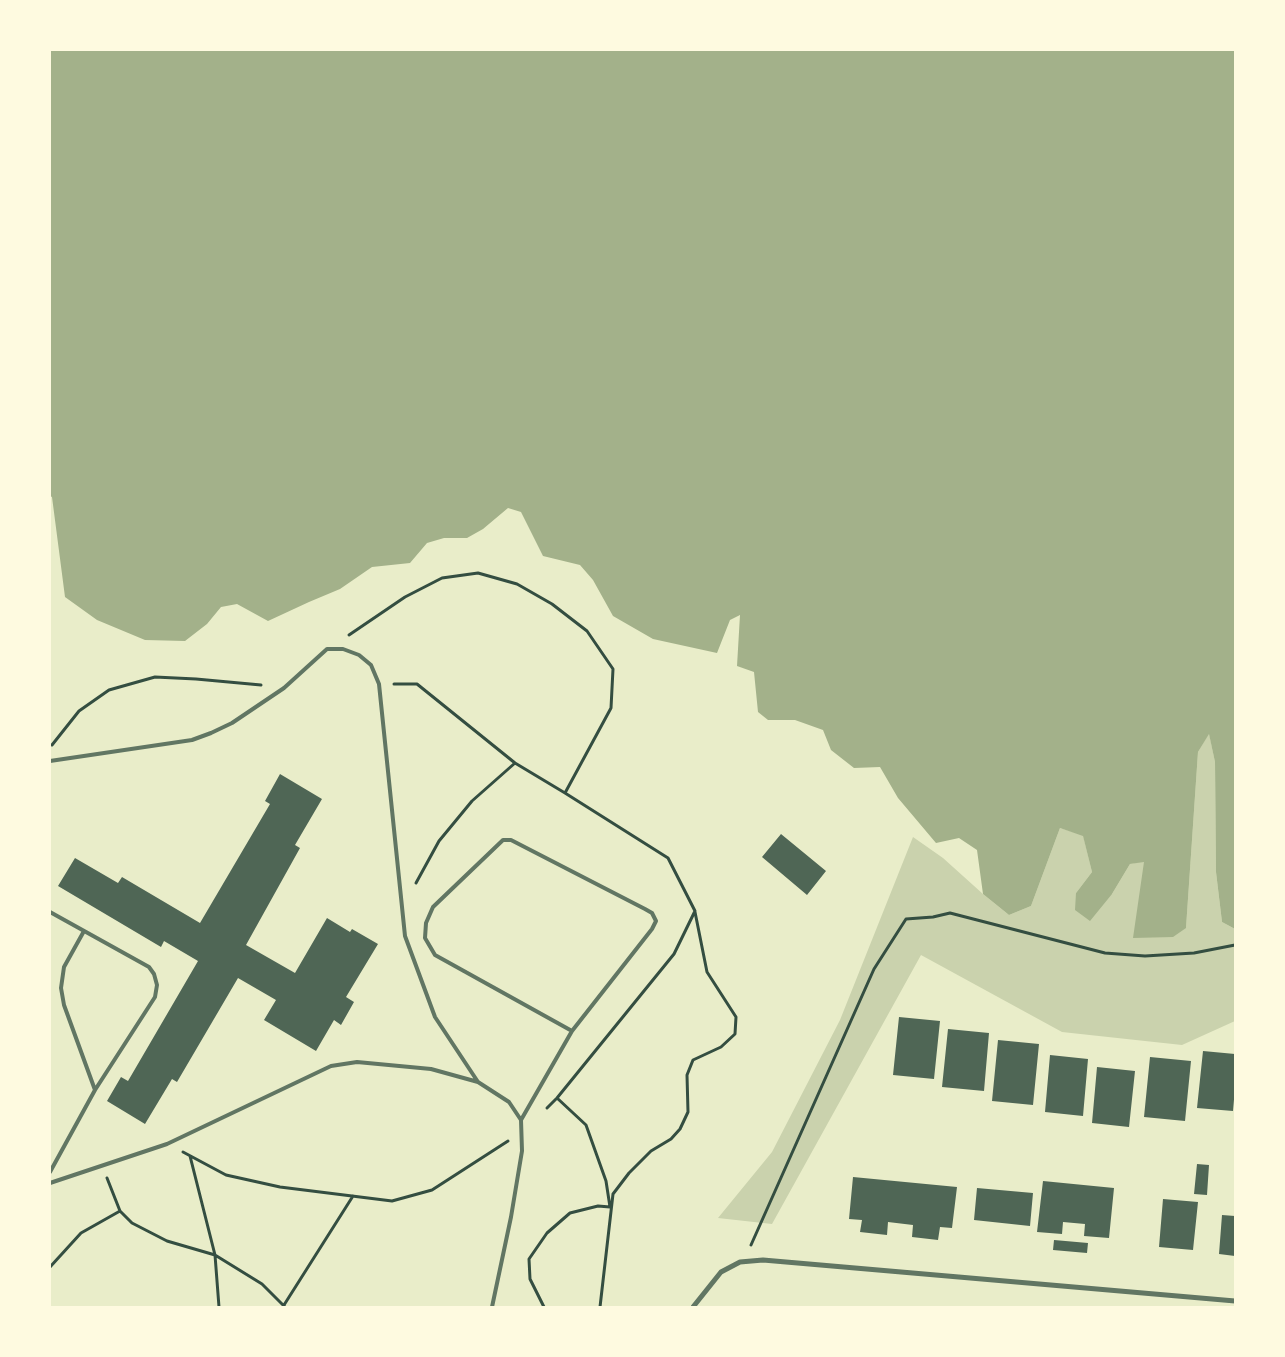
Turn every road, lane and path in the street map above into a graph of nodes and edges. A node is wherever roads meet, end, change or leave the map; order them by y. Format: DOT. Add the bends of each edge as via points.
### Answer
graph roads {
  1 [pos="326,649"];
  2 [pos="284,688"];
  3 [pos="51,744"];
  4 [pos="50,761"];
  5 [pos="515,763"];
  6 [pos="565,792"];
  7 [pos="414,890"];
  8 [pos="695,911"];
  9 [pos="50,912"];
  10 [pos="84,931"];
  11 [pos="1235,945"];
  12 [pos="572,1031"];
  13 [pos="478,1082"];
  14 [pos="95,1090"];
  15 [pos="557,1098"];
  16 [pos="521,1120"];
  17 [pos="190,1156"];
  18 [pos="102,1166"];
  19 [pos="50,1172"];
  20 [pos="50,1183"];
  21 [pos="352,1196"];
  22 [pos="610,1207"];
  23 [pos="120,1211"];
  24 [pos="215,1255"];
  25 [pos="740,1262"];
  26 [pos="50,1267"];
  27 [pos="1235,1301"];
  28 [pos="284,1306"];
  29 [pos="219,1307"];
  30 [pos="492,1307"];
  31 [pos="544,1307"];
  32 [pos="600,1307"];
  33 [pos="693,1307"];
  1 -- 2 [label="lane"];
  1 -- 6 [label="path" via="405,597 442,578 478,573 517,584 552,604 587,631 612,669 611,708"];
  1 -- 13 [label="lane" via="359,655 371,665 378,684 405,936 435,1017"];
  2 -- 3 [label="path" via="155,677 109,690 79,711"];
  2 -- 4 [label="lane" via="232,722 192,740"];
  5 -- 7 [label="path" via="472,801 439,841"];
  8 -- 22 [label="path" via="707,972 736,1016 735,1034 721,1047 692,1060 687,1074 688,1112 680,1129 629,1173 613,1194"];
  9 -- 10 [label="lane"];
  10 -- 14 [label="lane" via="64,967 61,988 64,1005"];
  10 -- 14 [label="lane" via="149,967 157,985 155,997"];
  11 -- 25 [label="path" via="1194,953 1145,956 1105,953 950,913 906,919 874,969 754,1241"];
  12 -- 12 [label="lane" via="656,920 645,908 511,840 503,840 433,907 426,923 425,938 435,955"];
  12 -- 16 [label="lane"];
  13 -- 16 [label="lane" via="508,1102"];
  13 -- 18 [label="lane" via="431,1069 357,1062 331,1066 167,1144"];
  14 -- 19 [label="lane"];
  15 -- 22 [label="path" via="586,1125 606,1181"];
  16 -- 30 [label="lane" via="522,1151"];
  17 -- 24 [label="path"];
  18 -- 20 [label="lane"];
  18 -- 23 [label="path"];
  21 -- 28 [label="path"];
  22 -- 31 [label="path" via="598,1206 570,1214 546,1233 529,1259 530,1279"];
  22 -- 32 [label="path"];
  23 -- 24 [label="path" via="132,1223 167,1242"];
  23 -- 26 [label="path" via="81,1233"];
  24 -- 28 [label="path" via="262,1284"];
  24 -- 29 [label="path"];
  25 -- 27 [label="street" via="763,1260"];
  25 -- 33 [label="street" via="721,1272"];
}
